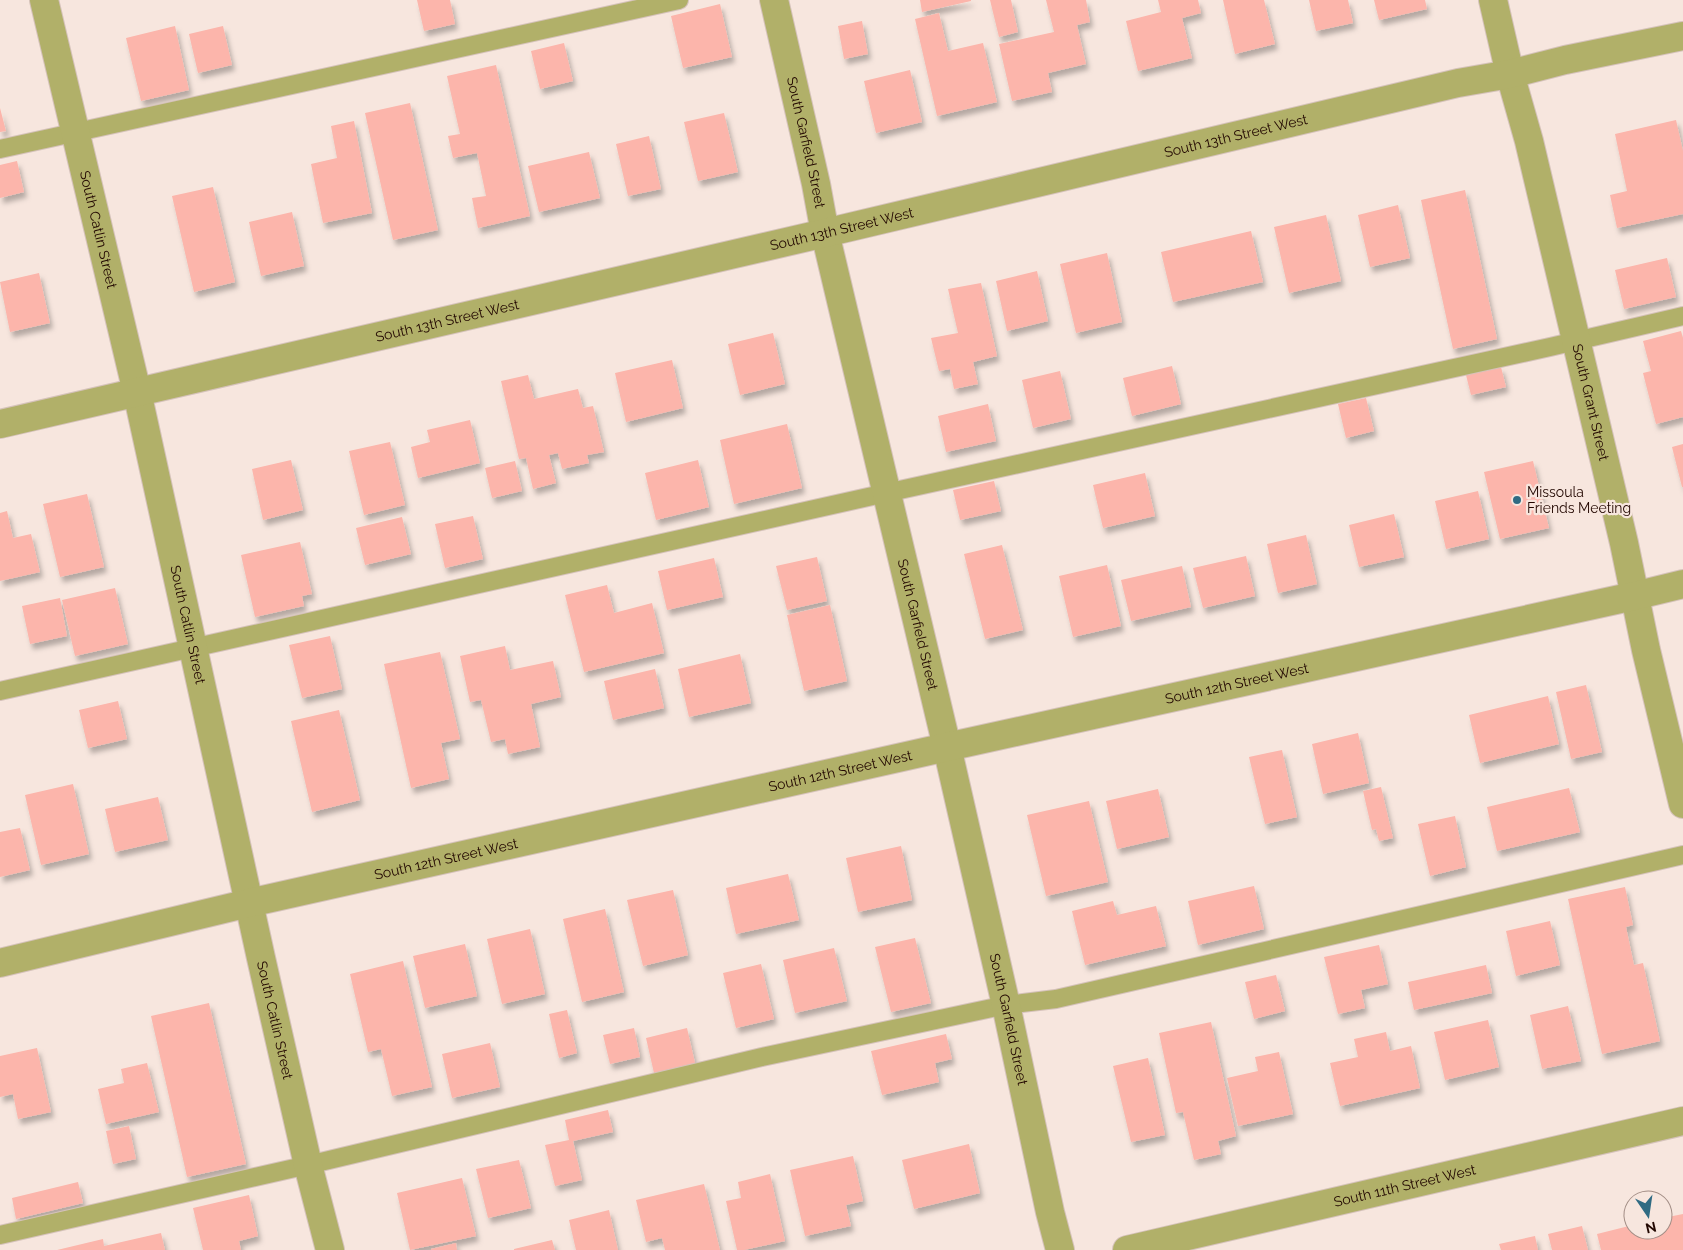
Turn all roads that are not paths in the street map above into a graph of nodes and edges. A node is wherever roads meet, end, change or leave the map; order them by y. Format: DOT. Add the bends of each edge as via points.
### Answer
graph roads {
  1 [pos="44,0"];
  2 [pos="679,0"];
  3 [pos="774,0"];
  4 [pos="1493,0"];
  5 [pos="1683,36"];
  6 [pos="1510,74"];
  7 [pos="76,132"];
  8 [pos="0,149"];
  9 [pos="825,233"];
  10 [pos="1683,316"];
  11 [pos="1575,341"];
  12 [pos="137,392"];
  13 [pos="0,424"];
  14 [pos="886,493"];
  15 [pos="1683,584"];
  16 [pos="1634,596"];
  17 [pos="193,648"];
  18 [pos="0,691"];
  19 [pos="947,747"];
  20 [pos="1683,804"];
  21 [pos="1683,855"];
  22 [pos="249,904"];
  23 [pos="0,963"];
  24 [pos="1006,1005"];
  25 [pos="1683,1121"];
  26 [pos="308,1166"];
  27 [pos="0,1235"];
  28 [pos="330,1250"];
  29 [pos="1060,1250"];
  30 [pos="1127,1250"];
  1 -- 7 [label="street, South Catlin Street"];
  2 -- 7 [label="lane"];
  3 -- 9 [label="street, South Garfield Street"];
  4 -- 6 [label="street, South Grant Street"];
  5 -- 6 [label="street, South 13th Street West"];
  6 -- 9 [label="street, South 13th Street West" via="1458,83"];
  6 -- 11 [label="street, South Grant Street" via="1529,141"];
  7 -- 8 [label="lane"];
  7 -- 12 [label="street, South Catlin Street"];
  9 -- 12 [label="street, South 13th Street West"];
  9 -- 14 [label="street, South Garfield Street"];
  10 -- 11 [label="lane"];
  11 -- 14 [label="lane"];
  11 -- 16 [label="street, South Grant Street"];
  12 -- 13 [label="street, South 13th Street West"];
  12 -- 17 [label="street, South Catlin Street"];
  14 -- 17 [label="lane"];
  14 -- 19 [label="street, South Garfield Street"];
  15 -- 16 [label="street, South 12th Street West"];
  16 -- 19 [label="street, South 12th Street West"];
  16 -- 20 [label="street, South Grant Street"];
  17 -- 18 [label="lane"];
  17 -- 22 [label="street, South Catlin Street"];
  19 -- 22 [label="street, South 12th Street West"];
  19 -- 24 [label="street, South Garfield Street"];
  21 -- 24 [label="lane" via="1056,999"];
  22 -- 23 [label="street, South 12th Street West"];
  22 -- 26 [label="street, South Catlin Street"];
  24 -- 26 [label="lane" via="762,1057"];
  24 -- 29 [label="street, South Garfield Street"];
  25 -- 30 [label="street, South 11th Street West"];
  26 -- 27 [label="lane"];
  26 -- 28 [label="street, South Catlin Street"];
}
